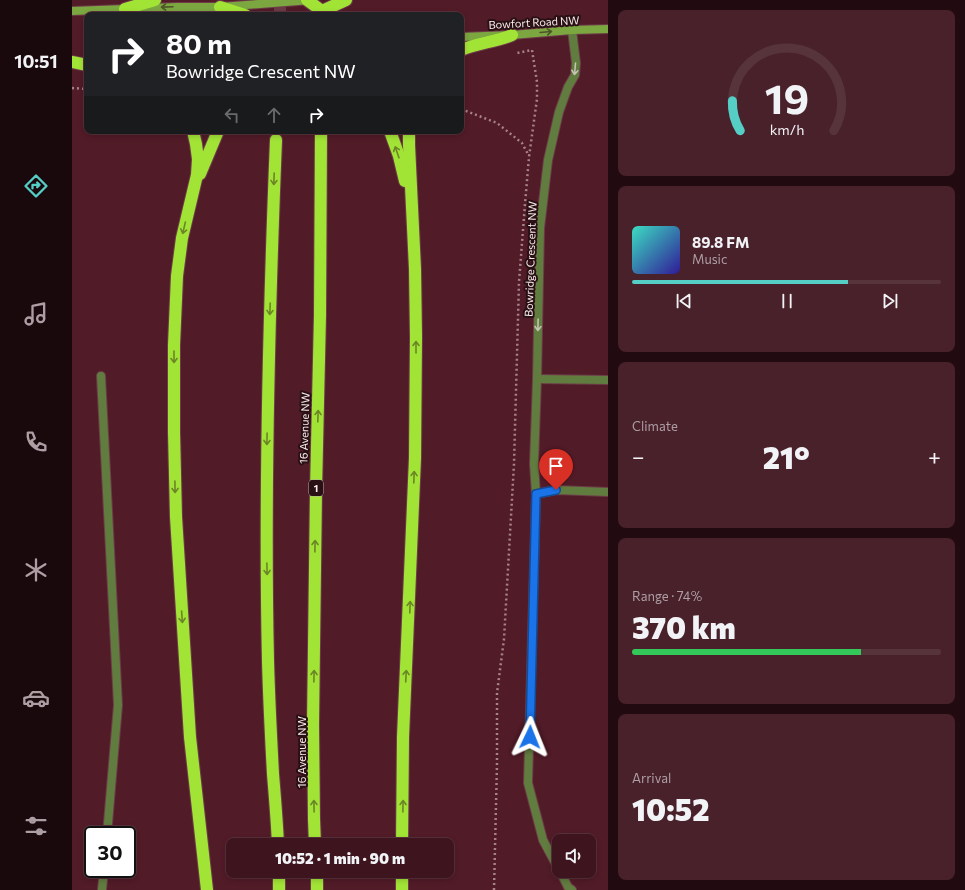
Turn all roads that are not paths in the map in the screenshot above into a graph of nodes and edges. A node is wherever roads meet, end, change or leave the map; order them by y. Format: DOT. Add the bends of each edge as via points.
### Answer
graph roads {
  1 [pos="155,0"];
  2 [pos="330,0"];
  3 [pos="346,0"];
  4 [pos="220,7"];
  5 [pos="316,7"];
  6 [pos="125,9"];
  7 [pos="72,11"];
  8 [pos="236,12"];
  9 [pos="608,29"];
  10 [pos="572,30"];
  11 [pos="512,35"];
  12 [pos="464,37"];
  13 [pos="464,49"];
  14 [pos="84,59"];
  15 [pos="72,61"];
  16 [pos="84,64"];
  17 [pos="194,134"];
  18 [pos="217,134"];
  19 [pos="321,134"];
  20 [pos="391,134"];
  21 [pos="409,134"];
  22 [pos="276,140"];
  23 [pos="193,190"];
  24 [pos="413,232"];
  25 [pos="101,376"];
  26 [pos="537,379"];
  27 [pos="608,380"];
  28 [pos="608,492"];
  29 [pos="536,494"];
  30 [pos="108,826"];
  31 [pos="278,838"];
  32 [pos="315,838"];
  33 [pos="402,838"];
  34 [pos="552,857"];
  35 [pos="103,878"];
  36 [pos="279,878"];
  37 [pos="317,878"];
  38 [pos="402,878"];
  39 [pos="563,878"];
  40 [pos="102,890"];
  41 [pos="207,890"];
  42 [pos="279,890"];
  43 [pos="318,890"];
  44 [pos="402,890"];
  45 [pos="572,890"];
  1 -- 6 [label="highway"];
  2 -- 5 [label="highway"];
  3 -- 5 [label="highway"];
  4 -- 5 [label="street"];
  4 -- 6 [label="street, one-way"];
  4 -- 8 [label="highway"];
  6 -- 7 [label="street"];
  9 -- 10 [label="street, Bowfort Road NW"];
  11 -- 10 [label="street, Bowfort Road NW, one-way"];
  10 -- 26 [label="street, Bowridge Crescent NW, one-way" via="575,75 560,112 548,160 540,228"];
  11 -- 12 [label="street, Bowfort Road NW"];
  11 -- 13 [label="highway"];
  14 -- 15 [label="street"];
  15 -- 16 [label="highway"];
  17 -- 23 [label="highway" via="198,159"];
  18 -- 23 [label="highway"];
  32 -- 19 [label="highway, 16 Avenue NW / 1, one-way" via="313,718"];
  24 -- 20 [label="highway, one-way" via="405,180"];
  21 -- 24 [label="highway"];
  22 -- 31 [label="highway, one-way" via="267,398 266,526 269,691"];
  23 -- 41 [label="highway, one-way" via="182,238 177,276 174,432 176,517 190,737"];
  33 -- 24 [label="highway, one-way" via="415,458 416,337"];
  25 -- 30 [label="street" via="118,705"];
  26 -- 27 [label="street"];
  26 -- 29 [label="street, Bowridge Crescent NW" via="534,464"];
  28 -- 29 [label="street" via="556,490"];
  29 -- 34 [label="street, Bowridge Crescent NW" via="528,783 543,840"];
  35 -- 40 [label="street"];
  36 -- 42 [label="highway"];
  37 -- 43 [label="highway"];
  38 -- 44 [label="highway"];
  39 -- 45 [label="street, Bowridge Crescent NW"];
}
